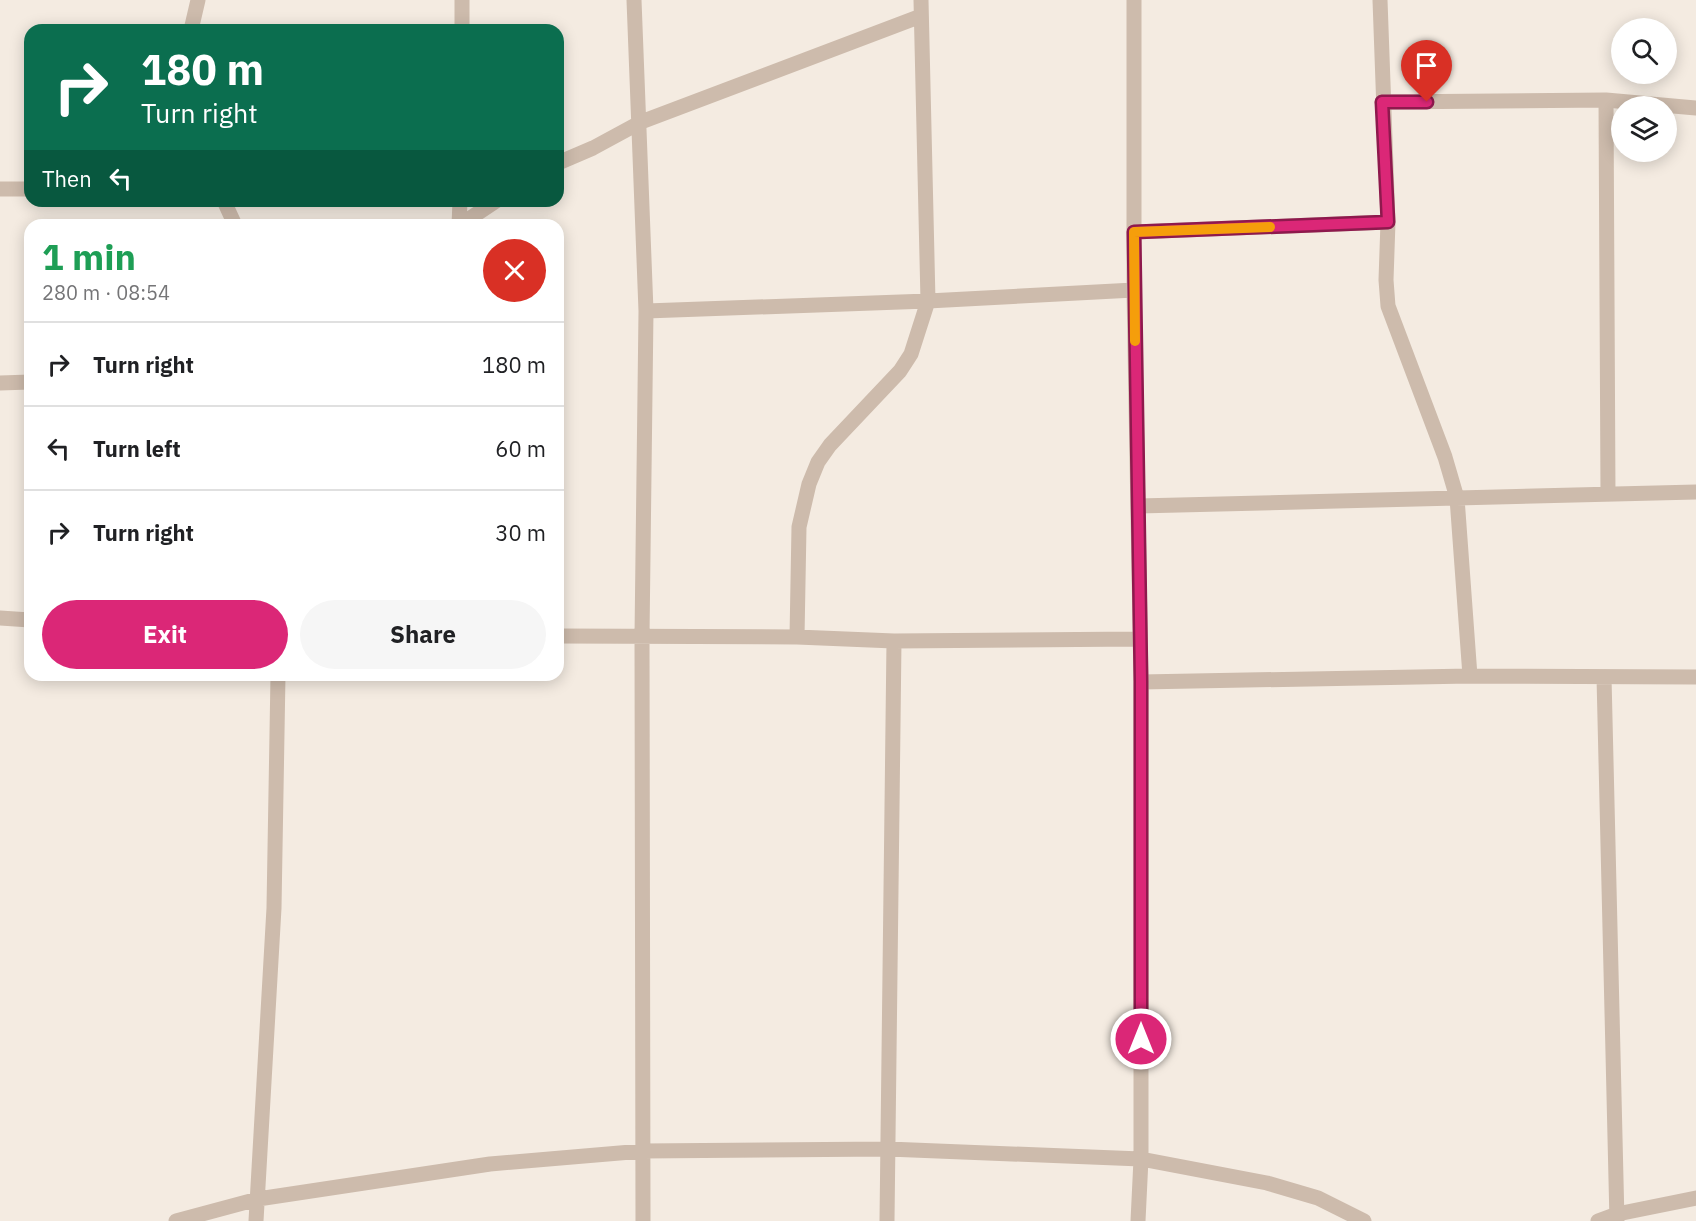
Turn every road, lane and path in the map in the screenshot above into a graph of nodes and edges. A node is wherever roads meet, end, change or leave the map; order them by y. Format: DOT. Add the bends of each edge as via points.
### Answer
graph roads {
  1 [pos="198,0"];
  2 [pos="462,0"];
  3 [pos="634,0"];
  4 [pos="921,0"];
  5 [pos="1134,0"];
  6 [pos="1380,0"];
  7 [pos="921,16"];
  8 [pos="192,24"];
  9 [pos="462,24"];
  10 [pos="1606,100"];
  11 [pos="1382,102"];
  12 [pos="1696,108"];
  13 [pos="641,122"];
  14 [pos="564,160"];
  15 [pos="0,189"];
  16 [pos="24,189"];
  17 [pos="487,207"];
  18 [pos="469,219"];
  19 [pos="1388,222"];
  20 [pos="1134,232"];
  21 [pos="1134,290"];
  22 [pos="928,301"];
  23 [pos="646,311"];
  24 [pos="24,382"];
  25 [pos="0,383"];
  26 [pos="1696,492"];
  27 [pos="1608,494"];
  28 [pos="1457,498"];
  29 [pos="1138,506"];
  30 [pos="0,618"];
  31 [pos="24,620"];
  32 [pos="564,636"];
  33 [pos="642,636"];
  34 [pos="797,637"];
  35 [pos="1140,639"];
  36 [pos="894,641"];
  37 [pos="1470,676"];
  38 [pos="1696,676"];
  39 [pos="1605,677"];
  40 [pos="278,681"];
  41 [pos="1141,681"];
  42 [pos="888,1149"];
  43 [pos="643,1151"];
  44 [pos="1142,1159"];
  45 [pos="1696,1198"];
  46 [pos="258,1200"];
  47 [pos="1617,1218"];
  48 [pos="176,1221"];
  49 [pos="256,1221"];
  50 [pos="643,1221"];
  51 [pos="888,1221"];
  52 [pos="1138,1221"];
  53 [pos="1364,1221"];
  54 [pos="1598,1221"];
  1 -- 8 [label="street"];
  2 -- 9 [label="street"];
  3 -- 13 [label="street"];
  4 -- 7 [label="street"];
  5 -- 20 [label="street"];
  6 -- 11 [label="street"];
  7 -- 13 [label="street"];
  7 -- 22 [label="street"];
  10 -- 11 [label="street"];
  10 -- 12 [label="street"];
  10 -- 27 [label="street"];
  11 -- 19 [label="street"];
  13 -- 14 [label="street"];
  13 -- 23 [label="street"];
  15 -- 16 [label="street"];
  17 -- 18 [label="street"];
  19 -- 20 [label="street"];
  19 -- 28 [label="street" via="1388,306"];
  20 -- 21 [label="street"];
  21 -- 22 [label="street"];
  21 -- 29 [label="street"];
  22 -- 23 [label="street"];
  22 -- 34 [label="street" via="911,354 900,371 830,445 809,484 798,527"];
  23 -- 33 [label="street"];
  24 -- 25 [label="street"];
  26 -- 27 [label="street"];
  27 -- 28 [label="street"];
  28 -- 29 [label="street"];
  28 -- 37 [label="street"];
  29 -- 35 [label="street"];
  30 -- 31 [label="street"];
  32 -- 33 [label="street"];
  33 -- 34 [label="street"];
  33 -- 43 [label="street"];
  34 -- 36 [label="street"];
  35 -- 36 [label="street"];
  35 -- 41 [label="street"];
  36 -- 42 [label="street"];
  37 -- 39 [label="street"];
  37 -- 41 [label="street"];
  38 -- 39 [label="street"];
  39 -- 47 [label="street"];
  40 -- 46 [label="street" via="274,908"];
  41 -- 44 [label="street"];
  42 -- 43 [label="street"];
  42 -- 44 [label="street"];
  42 -- 51 [label="street"];
  43 -- 46 [label="street" via="490,1164"];
  43 -- 50 [label="street"];
  44 -- 52 [label="street"];
  44 -- 53 [label="street" via="1267,1183 1318,1198"];
  45 -- 47 [label="street"];
  46 -- 48 [label="street"];
  46 -- 49 [label="street"];
  47 -- 54 [label="street"];
}
